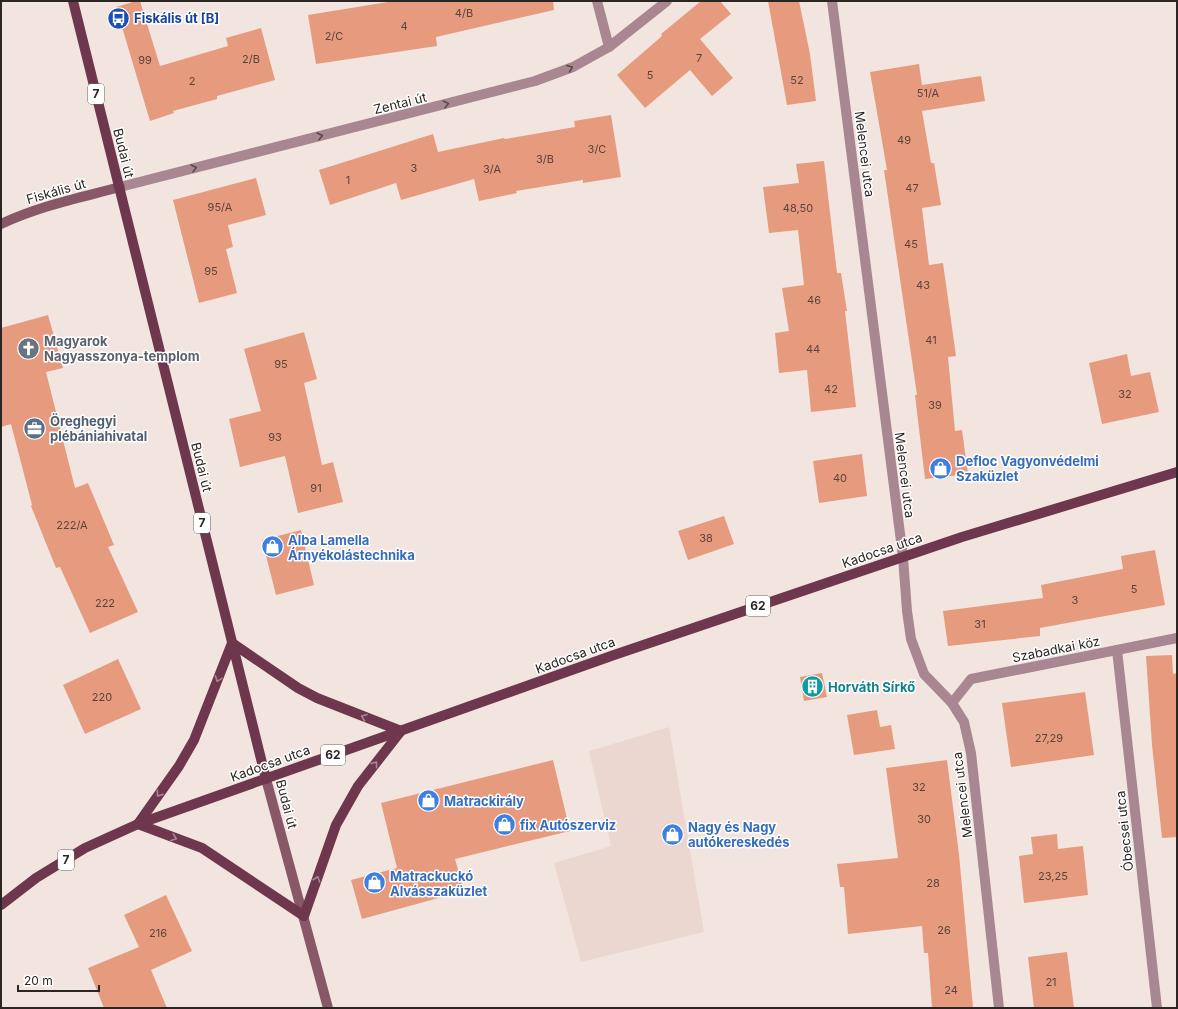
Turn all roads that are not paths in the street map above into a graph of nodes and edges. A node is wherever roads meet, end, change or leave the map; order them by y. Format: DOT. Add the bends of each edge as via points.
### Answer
graph roads {
  1 [pos="73,1"];
  2 [pos="597,1"];
  3 [pos="667,1"];
  4 [pos="832,1"];
  5 [pos="609,47"];
  6 [pos="120,187"];
  7 [pos="1,224"];
  8 [pos="1177,472"];
  9 [pos="903,557"];
  10 [pos="1177,638"];
  11 [pos="232,643"];
  12 [pos="1117,650"];
  13 [pos="952,703"];
  14 [pos="401,731"];
  15 [pos="266,778"];
  16 [pos="138,824"];
  17 [pos="1,905"];
  18 [pos="304,916"];
  19 [pos="328,1008"];
  20 [pos="1000,1008"];
  21 [pos="1157,1008"];
  1 -- 6 [label="main road, Budai út / 7"];
  2 -- 5 [label="street"];
  3 -- 5 [label="street, Zentai út"];
  4 -- 9 [label="street, Melencei utca"];
  6 -- 5 [label="street, Zentai út, one-way" via="536,81 573,67"];
  6 -- 7 [label="main road, Fiskális út" via="50,205"];
  6 -- 11 [label="main road, Budai út / 7"];
  8 -- 9 [label="main road, Kadocsa utca / 62"];
  9 -- 13 [label="street, Melencei utca" via="911,639 924,674"];
  9 -- 14 [label="main road, Kadocsa utca / 62" via="614,655"];
  10 -- 12 [label="street, Szabadkai köz"];
  14 -- 11 [label="main road, one-way" via="304,691"];
  11 -- 15 [label="main road, Budai út / 7"];
  11 -- 16 [label="main road, one-way" via="194,740"];
  12 -- 13 [label="street, Szabadkai köz" via="971,679"];
  12 -- 21 [label="street, Óbecsei utca"];
  13 -- 20 [label="street, Melencei utca" via="964,722 971,753"];
  14 -- 15 [label="main road, Kadocsa utca / 62"];
  18 -- 14 [label="main road, one-way" via="336,825 358,786"];
  15 -- 16 [label="main road, Kadocsa utca / 7"];
  15 -- 18 [label="main road, Budai út"];
  16 -- 17 [label="main road, Kadocsa utca / 7" via="85,848 36,878"];
  16 -- 18 [label="main road, one-way" via="202,848"];
  18 -- 19 [label="main road, Budai út"];
}
